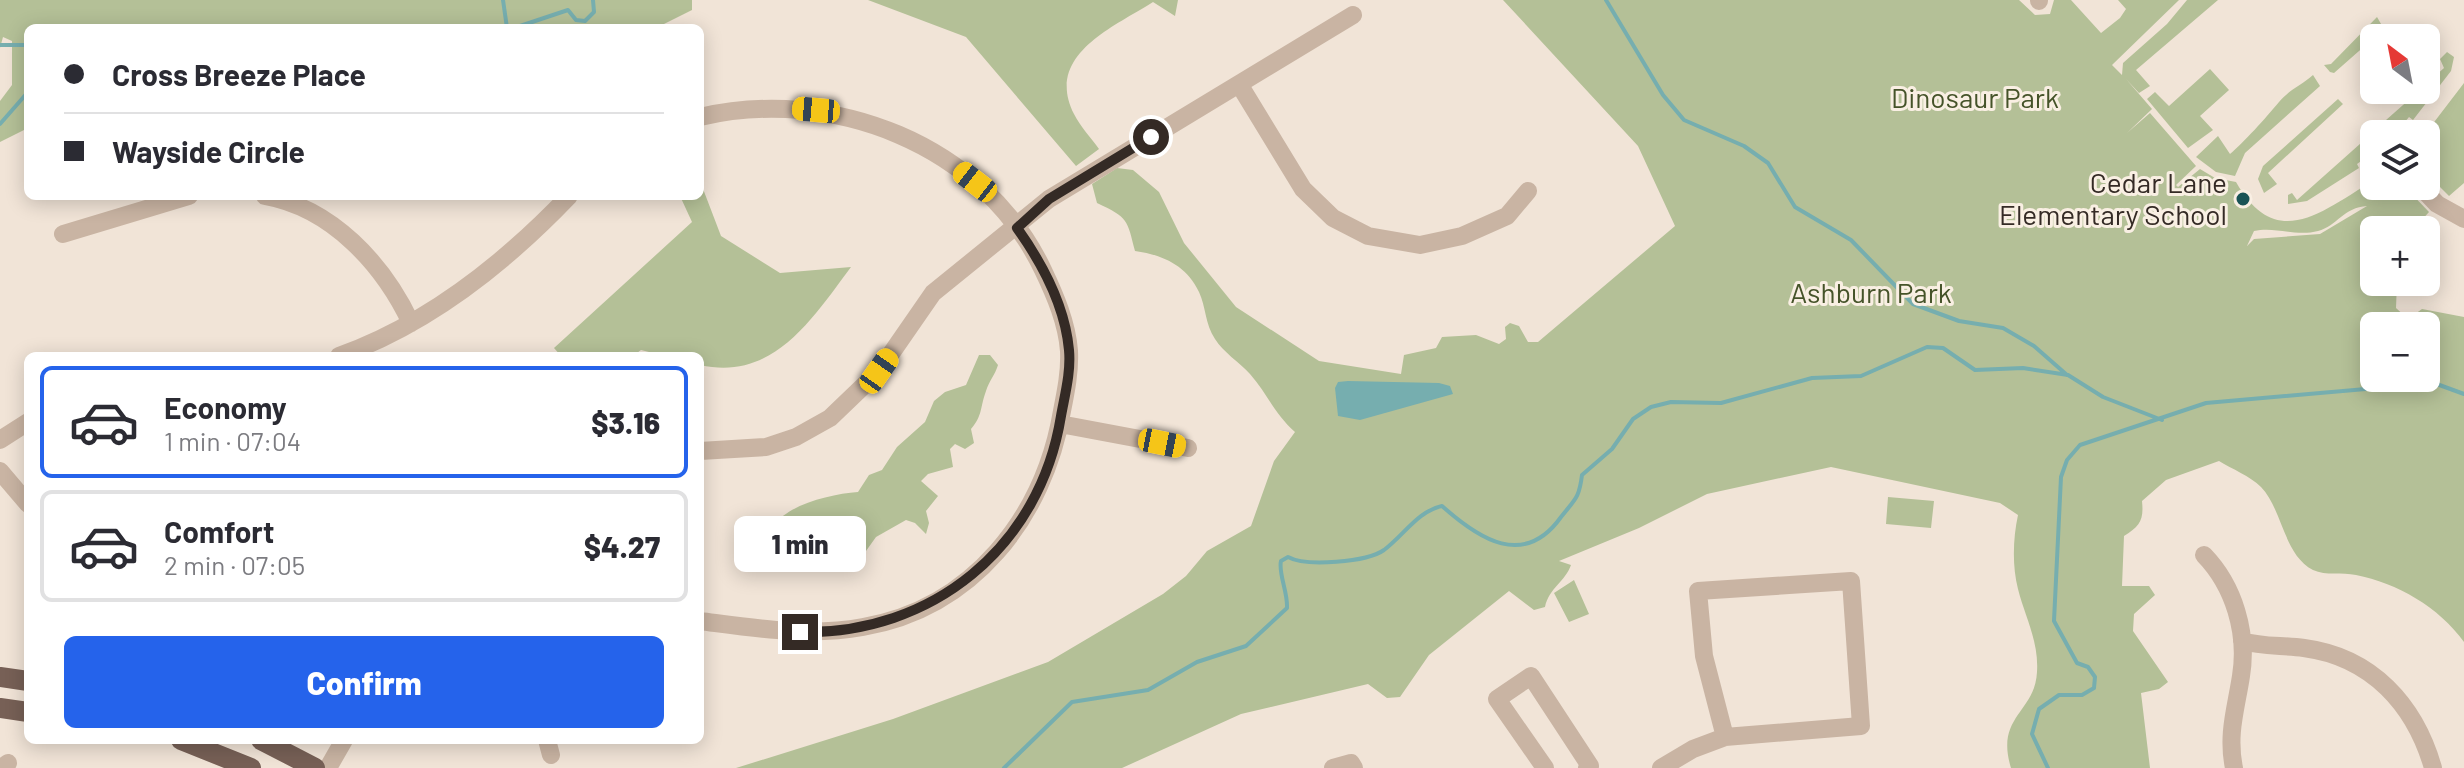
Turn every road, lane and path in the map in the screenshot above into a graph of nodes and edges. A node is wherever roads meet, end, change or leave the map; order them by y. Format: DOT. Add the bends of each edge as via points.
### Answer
graph roads {
  1 [pos="1353,15"];
  2 [pos="1239,84"];
  3 [pos="704,116"];
  4 [pos="1528,191"];
  5 [pos="176,200"];
  6 [pos="275,200"];
  7 [pos="565,200"];
  8 [pos="2433,200"];
  9 [pos="2464,219"];
  10 [pos="1017,228"];
  11 [pos="63,234"];
  12 [pos="411,323"];
  13 [pos="348,352"];
  14 [pos="1060,424"];
  15 [pos="24,425"];
  16 [pos="0,440"];
  17 [pos="1188,448"];
  18 [pos="704,451"];
  19 [pos="0,471"];
  20 [pos="24,499"];
  21 [pos="2204,555"];
  22 [pos="704,622"];
  23 [pos="2242,641"];
  24 [pos="0,677"];
  25 [pos="24,680"];
  26 [pos="0,708"];
  27 [pos="24,711"];
  28 [pos="1725,737"];
  29 [pos="191,744"];
  30 [pos="269,744"];
  31 [pos="342,744"];
  32 [pos="1589,767"];
  33 [pos="251,768"];
  34 [pos="315,768"];
  35 [pos="328,768"];
  36 [pos="1333,768"];
  37 [pos="1354,768"];
  38 [pos="1545,768"];
  39 [pos="1661,768"];
  40 [pos="2234,768"];
  41 [pos="2433,768"];
  1 -- 2 [label="street"];
  2 -- 4 [label="street" via="1303,189 1333,218 1368,236 1420,245 1462,236 1507,216"];
  2 -- 10 [label="street" via="1049,199"];
  3 -- 10 [label="street" via="745,108 792,108 862,120 909,139 960,170"];
  5 -- 11 [label="street"];
  6 -- 12 [label="street" via="319,217 350,238 397,293"];
  7 -- 12 [label="street" via="475,282"];
  8 -- 9 [label="street"];
  10 -- 14 [label="street" via="1036,255 1062,316 1069,350"];
  10 -- 18 [label="street" via="933,293 874,378 830,418 766,447"];
  12 -- 13 [label="street"];
  14 -- 17 [label="street"];
  14 -- 22 [label="street" via="1050,465 1024,517 983,567 940,599 888,621 822,632"];
  15 -- 16 [label="street"];
  19 -- 20 [label="street"];
  21 -- 23 [label="street" via="2231,592"];
  23 -- 40 [label="street" via="2229,736"];
  23 -- 41 [label="street" via="2321,651 2354,663 2405,705 2425,738"];
  24 -- 25 [label="main road"];
  26 -- 27 [label="main road"];
  28 -- 28 [label="street" via="1704,656 1698,591 1851,581 1861,726"];
  28 -- 39 [label="street"];
  29 -- 33 [label="main road"];
  30 -- 34 [label="main road"];
  31 -- 35 [label="street"];
  32 -- 38 [label="street" via="1531,676 1497,699"];
  36 -- 37 [label="street" via="1351,763"];
}
